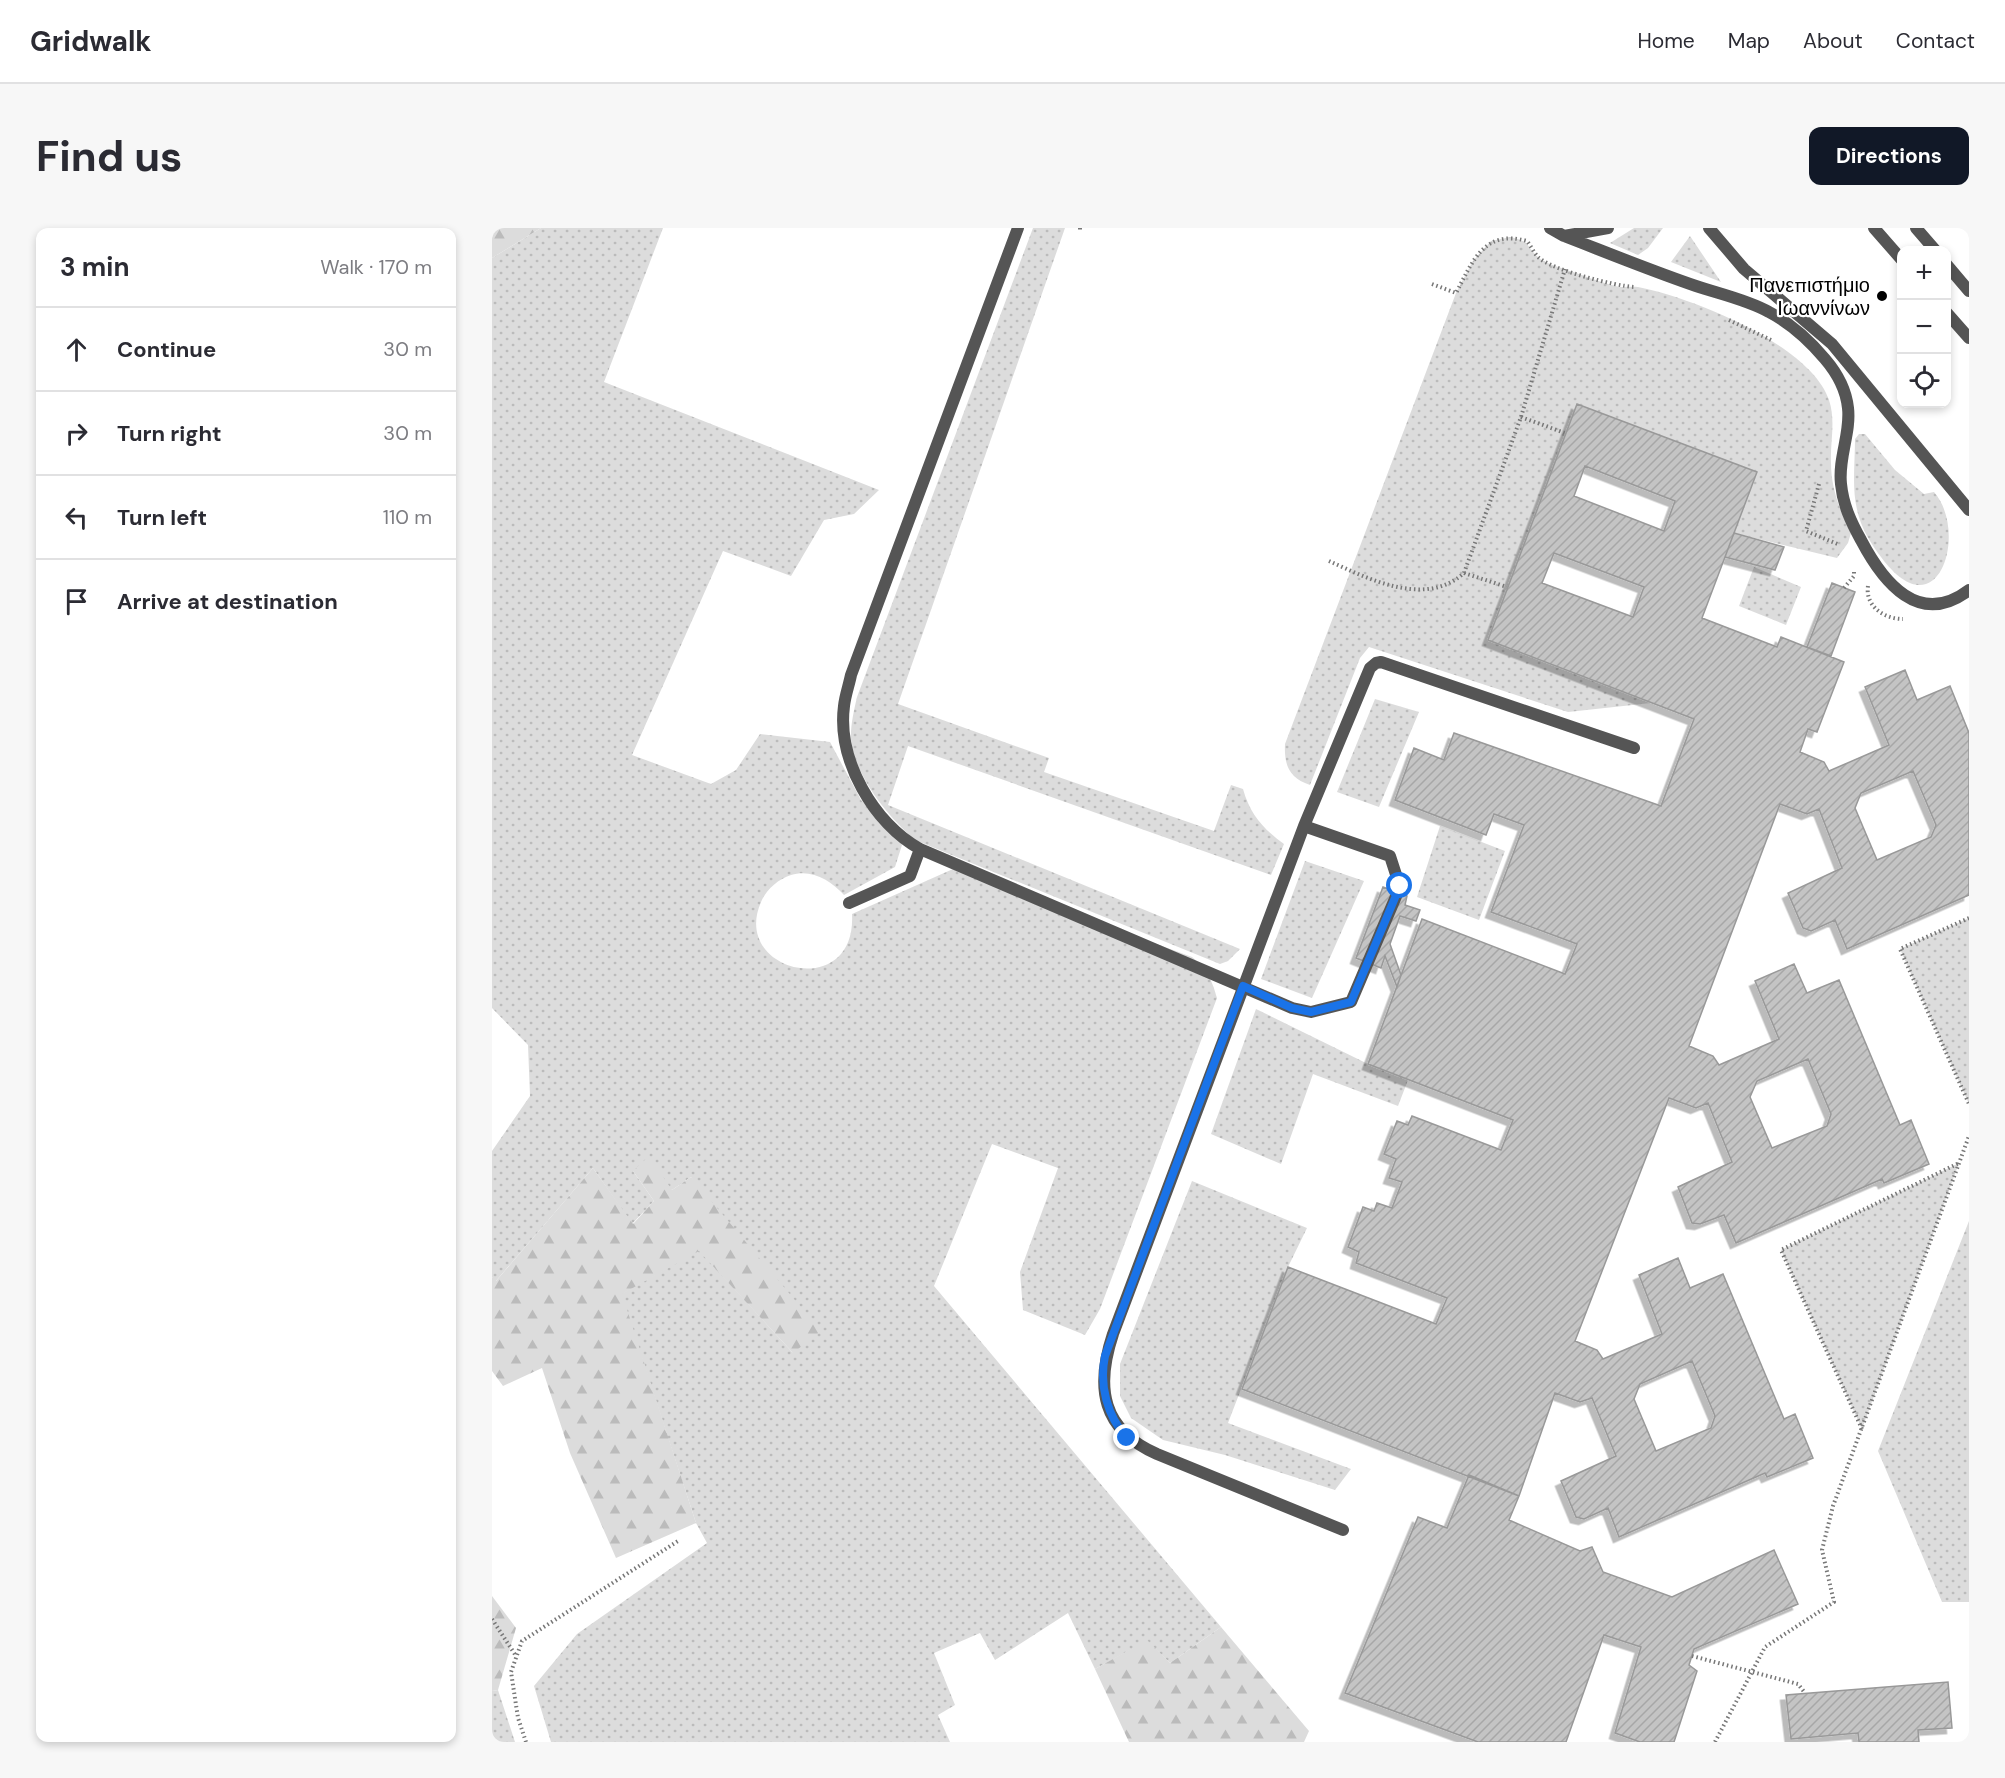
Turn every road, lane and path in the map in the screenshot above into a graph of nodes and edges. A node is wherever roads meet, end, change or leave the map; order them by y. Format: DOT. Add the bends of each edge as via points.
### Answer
graph roads {
  1 [pos="1018,228"];
  2 [pos="1550,228"];
  3 [pos="1608,228"];
  4 [pos="1709,228"];
  5 [pos="1874,228"];
  6 [pos="1916,228"];
  7 [pos="1564,236"];
  8 [pos="1932,246"];
  9 [pos="1897,254"];
  10 [pos="1565,269"];
  11 [pos="1951,269"];
  12 [pos="1432,284"];
  13 [pos="1637,287"];
  14 [pos="1969,291"];
  15 [pos="1951,317"];
  16 [pos="1728,320"];
  17 [pos="1969,338"];
  18 [pos="1776,343"];
  19 [pos="1521,417"];
  20 [pos="1565,433"];
  21 [pos="1821,474"];
  22 [pos="1969,510"];
  23 [pos="1842,546"];
  24 [pos="1852,559"];
  25 [pos="1329,561"];
  26 [pos="1464,573"];
  27 [pos="1507,587"];
  28 [pos="1844,588"];
  29 [pos="1969,590"];
  30 [pos="1969,601"];
  31 [pos="1941,603"];
  32 [pos="1634,748"];
  33 [pos="1304,826"];
  34 [pos="920,849"];
  35 [pos="849,903"];
  36 [pos="1969,918"];
  37 [pos="1243,986"];
  38 [pos="1969,1104"];
  39 [pos="1969,1136"];
  40 [pos="1959,1163"];
  41 [pos="1862,1429"];
  42 [pos="1343,1530"];
  43 [pos="678,1541"];
  44 [pos="492,1619"];
  45 [pos="516,1656"];
  46 [pos="1692,1656"];
  47 [pos="1805,1693"];
  48 [pos="526,1742"];
  49 [pos="1715,1742"];
  1 -- 34 [label="lane" via="855,663 844,707 845,736 864,790 904,841"];
  2 -- 7 [label="lane"];
  3 -- 7 [label="lane"];
  4 -- 22 [label="lane" via="1744,269 1832,344"];
  5 -- 9 [label="lane"];
  6 -- 8 [label="lane"];
  7 -- 31 [label="lane" via="1769,311 1804,339 1840,380 1848,408 1840,463 1843,497 1850,519 1895,590 1910,599"];
  10 -- 12 [label="path" via="1539,259 1527,241 1510,237 1491,241 1473,261 1456,294"];
  10 -- 13 [label="path" via="1616,286"];
  10 -- 19 [label="path"];
  11 -- 14 [label="lane"];
  15 -- 17 [label="lane"];
  16 -- 18 [label="path"];
  19 -- 20 [label="path"];
  19 -- 26 [label="path"];
  21 -- 23 [label="path" via="1806,531"];
  24 -- 28 [label="path" via="1854,576"];
  25 -- 26 [label="path" via="1361,576 1409,588 1432,590"];
  26 -- 27 [label="path"];
  29 -- 31 [label="lane"];
  30 -- 31 [label="lane"];
  32 -- 33 [label="lane" via="1376,663 1370,668"];
  33 -- 37 [label="lane"];
  33 -- 37 [label="lane" via="1390,856 1400,886 1351,1002 1311,1012 1292,1008"];
  34 -- 35 [label="lane" via="910,876"];
  34 -- 37 [label="lane"];
  36 -- 38 [label="path" via="1900,949"];
  37 -- 42 [label="lane" via="1105,1356 1107,1405 1119,1429 1139,1446"];
  39 -- 40 [label="path"];
  40 -- 41 [label="path"];
  40 -- 41 [label="path" via="1781,1250"];
  41 -- 49 [label="path" via="1833,1506 1822,1550 1834,1602 1765,1647"];
  43 -- 45 [label="path" via="522,1641"];
  44 -- 45 [label="path"];
  45 -- 48 [label="path" via="511,1672"];
  46 -- 47 [label="path, bridge" via="1798,1684"];
}
